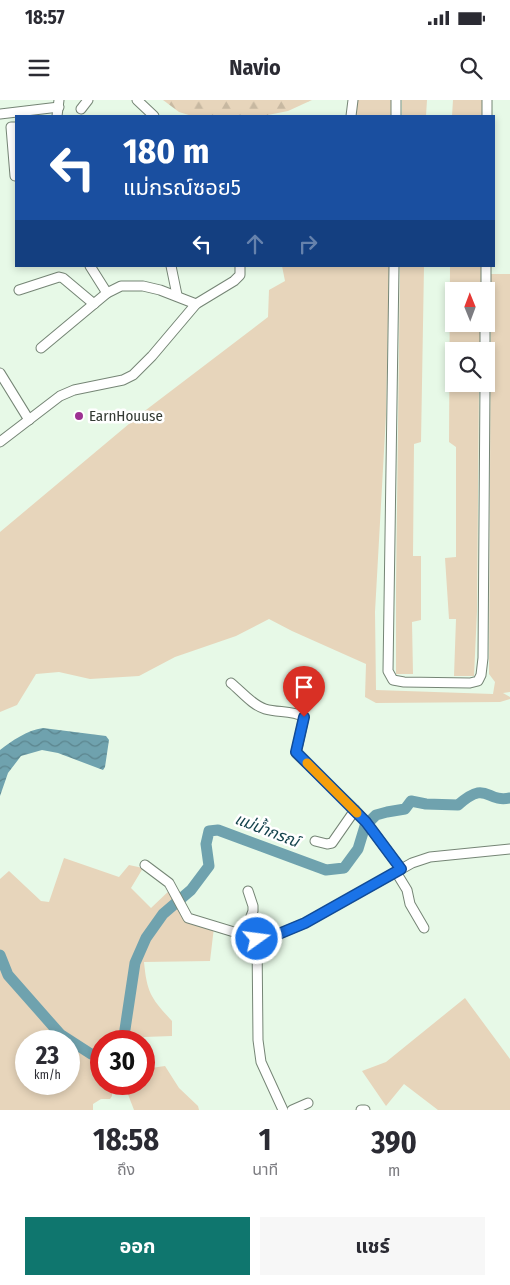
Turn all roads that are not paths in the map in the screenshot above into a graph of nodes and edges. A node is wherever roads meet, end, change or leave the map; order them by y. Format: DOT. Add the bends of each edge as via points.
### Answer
graph roads {
  1 [pos="88,100"];
  2 [pos="137,100"];
  3 [pos="353,100"];
  4 [pos="396,100"];
  5 [pos="487,100"];
  6 [pos="58,108"];
  7 [pos="81,109"];
  8 [pos="0,114"];
  9 [pos="153,115"];
  10 [pos="351,115"];
  11 [pos="396,115"];
  12 [pos="487,115"];
  13 [pos="15,127"];
  14 [pos="15,176"];
  15 [pos="91,267"];
  16 [pos="171,267"];
  17 [pos="240,267"];
  18 [pos="394,267"];
  19 [pos="486,267"];
  20 [pos="486,282"];
  21 [pos="19,290"];
  22 [pos="107,293"];
  23 [pos="177,295"];
  24 [pos="94,304"];
  25 [pos="196,304"];
  26 [pos="41,348"];
  27 [pos="1,377"];
  28 [pos="485,392"];
  29 [pos="29,420"];
  30 [pos="1,439"];
  31 [pos="231,682"];
  32 [pos="354,810"];
  33 [pos="316,841"];
  34 [pos="510,849"];
  35 [pos="144,865"];
  36 [pos="399,871"];
  37 [pos="248,891"];
  38 [pos="424,928"];
  39 [pos="244,935"];
  40 [pos="257,939"];
  41 [pos="308,1103"];
  42 [pos="283,1110"];
  43 [pos="292,1110"];
  44 [pos="361,1110"];
  45 [pos="365,1110"];
  1 -- 7 [label="street"];
  2 -- 9 [label="street"];
  3 -- 10 [label="street"];
  4 -- 11 [label="street"];
  5 -- 12 [label="street"];
  6 -- 8 [label="street"];
  13 -- 14 [label="street" via="12,128"];
  15 -- 22 [label="street"];
  16 -- 23 [label="street"];
  17 -- 25 [label="street" via="240,276"];
  18 -- 28 [label="street" via="388,671 393,680 470,683 478,681 481,675"];
  19 -- 20 [label="street"];
  21 -- 24 [label="street" via="60,277"];
  22 -- 23 [label="street" via="121,286 133,285"];
  22 -- 24 [label="street"];
  23 -- 25 [label="street"];
  24 -- 26 [label="street"];
  25 -- 29 [label="street" via="133,375 60,396"];
  27 -- 29 [label="street"];
  29 -- 30 [label="street"];
  31 -- 32 [label="street" via="265,709 298,713 304,717 296,752"];
  32 -- 33 [label="street" via="332,843"];
  32 -- 36 [label="street"];
  34 -- 36 [label="street" via="430,857"];
  35 -- 39 [label="street" via="169,883 188,918"];
  36 -- 38 [label="street" via="410,904"];
  36 -- 40 [label="street" via="305,923 269,938"];
  37 -- 39 [label="street" via="253,911"];
  39 -- 40 [label="street"];
  40 -- 42 [label="street" via="260,1062"];
  41 -- 43 [label="street"];
  44 -- 45 [label="street"];
}
